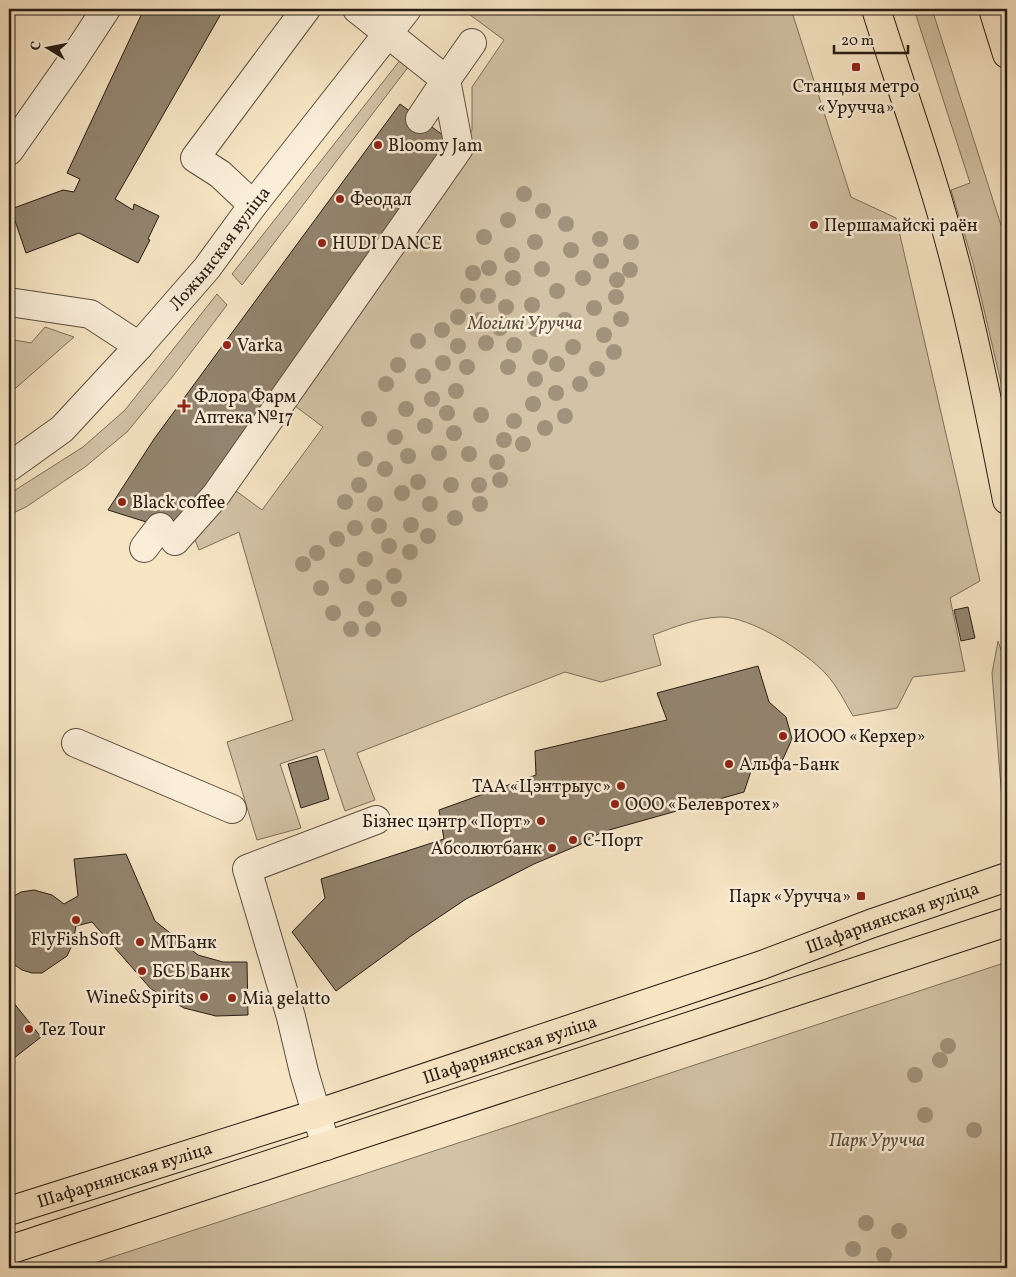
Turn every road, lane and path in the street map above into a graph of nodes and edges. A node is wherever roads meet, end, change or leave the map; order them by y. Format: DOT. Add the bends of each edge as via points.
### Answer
graph roads {
  1 [pos="106,9"];
  2 [pos="306,9"];
  3 [pos="358,9"];
  4 [pos="407,9"];
  5 [pos="876,9"];
  6 [pos="993,9"];
  7 [pos="388,33"];
  8 [pos="472,43"];
  9 [pos="1007,54"];
  10 [pos="446,80"];
  11 [pos="420,119"];
  12 [pos="9,151"];
  13 [pos="253,205"];
  14 [pos="9,302"];
  15 [pos="139,346"];
  16 [pos="9,467"];
  17 [pos="1007,500"];
  18 [pos="160,539"];
  19 [pos="76,744"];
  20 [pos="232,809"];
  21 [pos="376,820"];
  22 [pos="1007,877"];
  23 [pos="1007,922"];
  24 [pos="316,1114"];
  25 [pos="326,1146"];
  26 [pos="9,1211"];
  27 [pos="9,1250"];
  1 -- 12 [label="street"];
  2 -- 13 [label="street" via="195,158 220,174"];
  3 -- 7 [label="street"];
  4 -- 7 [label="street, Ложынская вуліца"];
  5 -- 17 [label="main road" via="956,266"];
  6 -- 9 [label="main road"];
  7 -- 10 [label="street"];
  7 -- 13 [label="street, Ложынская вуліца"];
  8 -- 10 [label="street"];
  10 -- 11 [label="street"];
  10 -- 18 [label="street" via="459,148 216,495"];
  13 -- 15 [label="street, Ложынская вуліца" via="207,268"];
  14 -- 15 [label="street" via="90,314"];
  15 -- 16 [label="street, Ложынская вуліца" via="62,429"];
  19 -- 20 [label="street"];
  21 -- 24 [label="street" via="247,869 291,1016"];
  22 -- 24 [label="main road, Шафарнянская вуліца" via="762,965"];
  23 -- 25 [label="main road, Шафарнянская вуліца"];
  24 -- 25 [label="street"];
  24 -- 26 [label="main road, Шафарнянская вуліца"];
  25 -- 27 [label="main road, Шафарнянская вуліца"];
}
